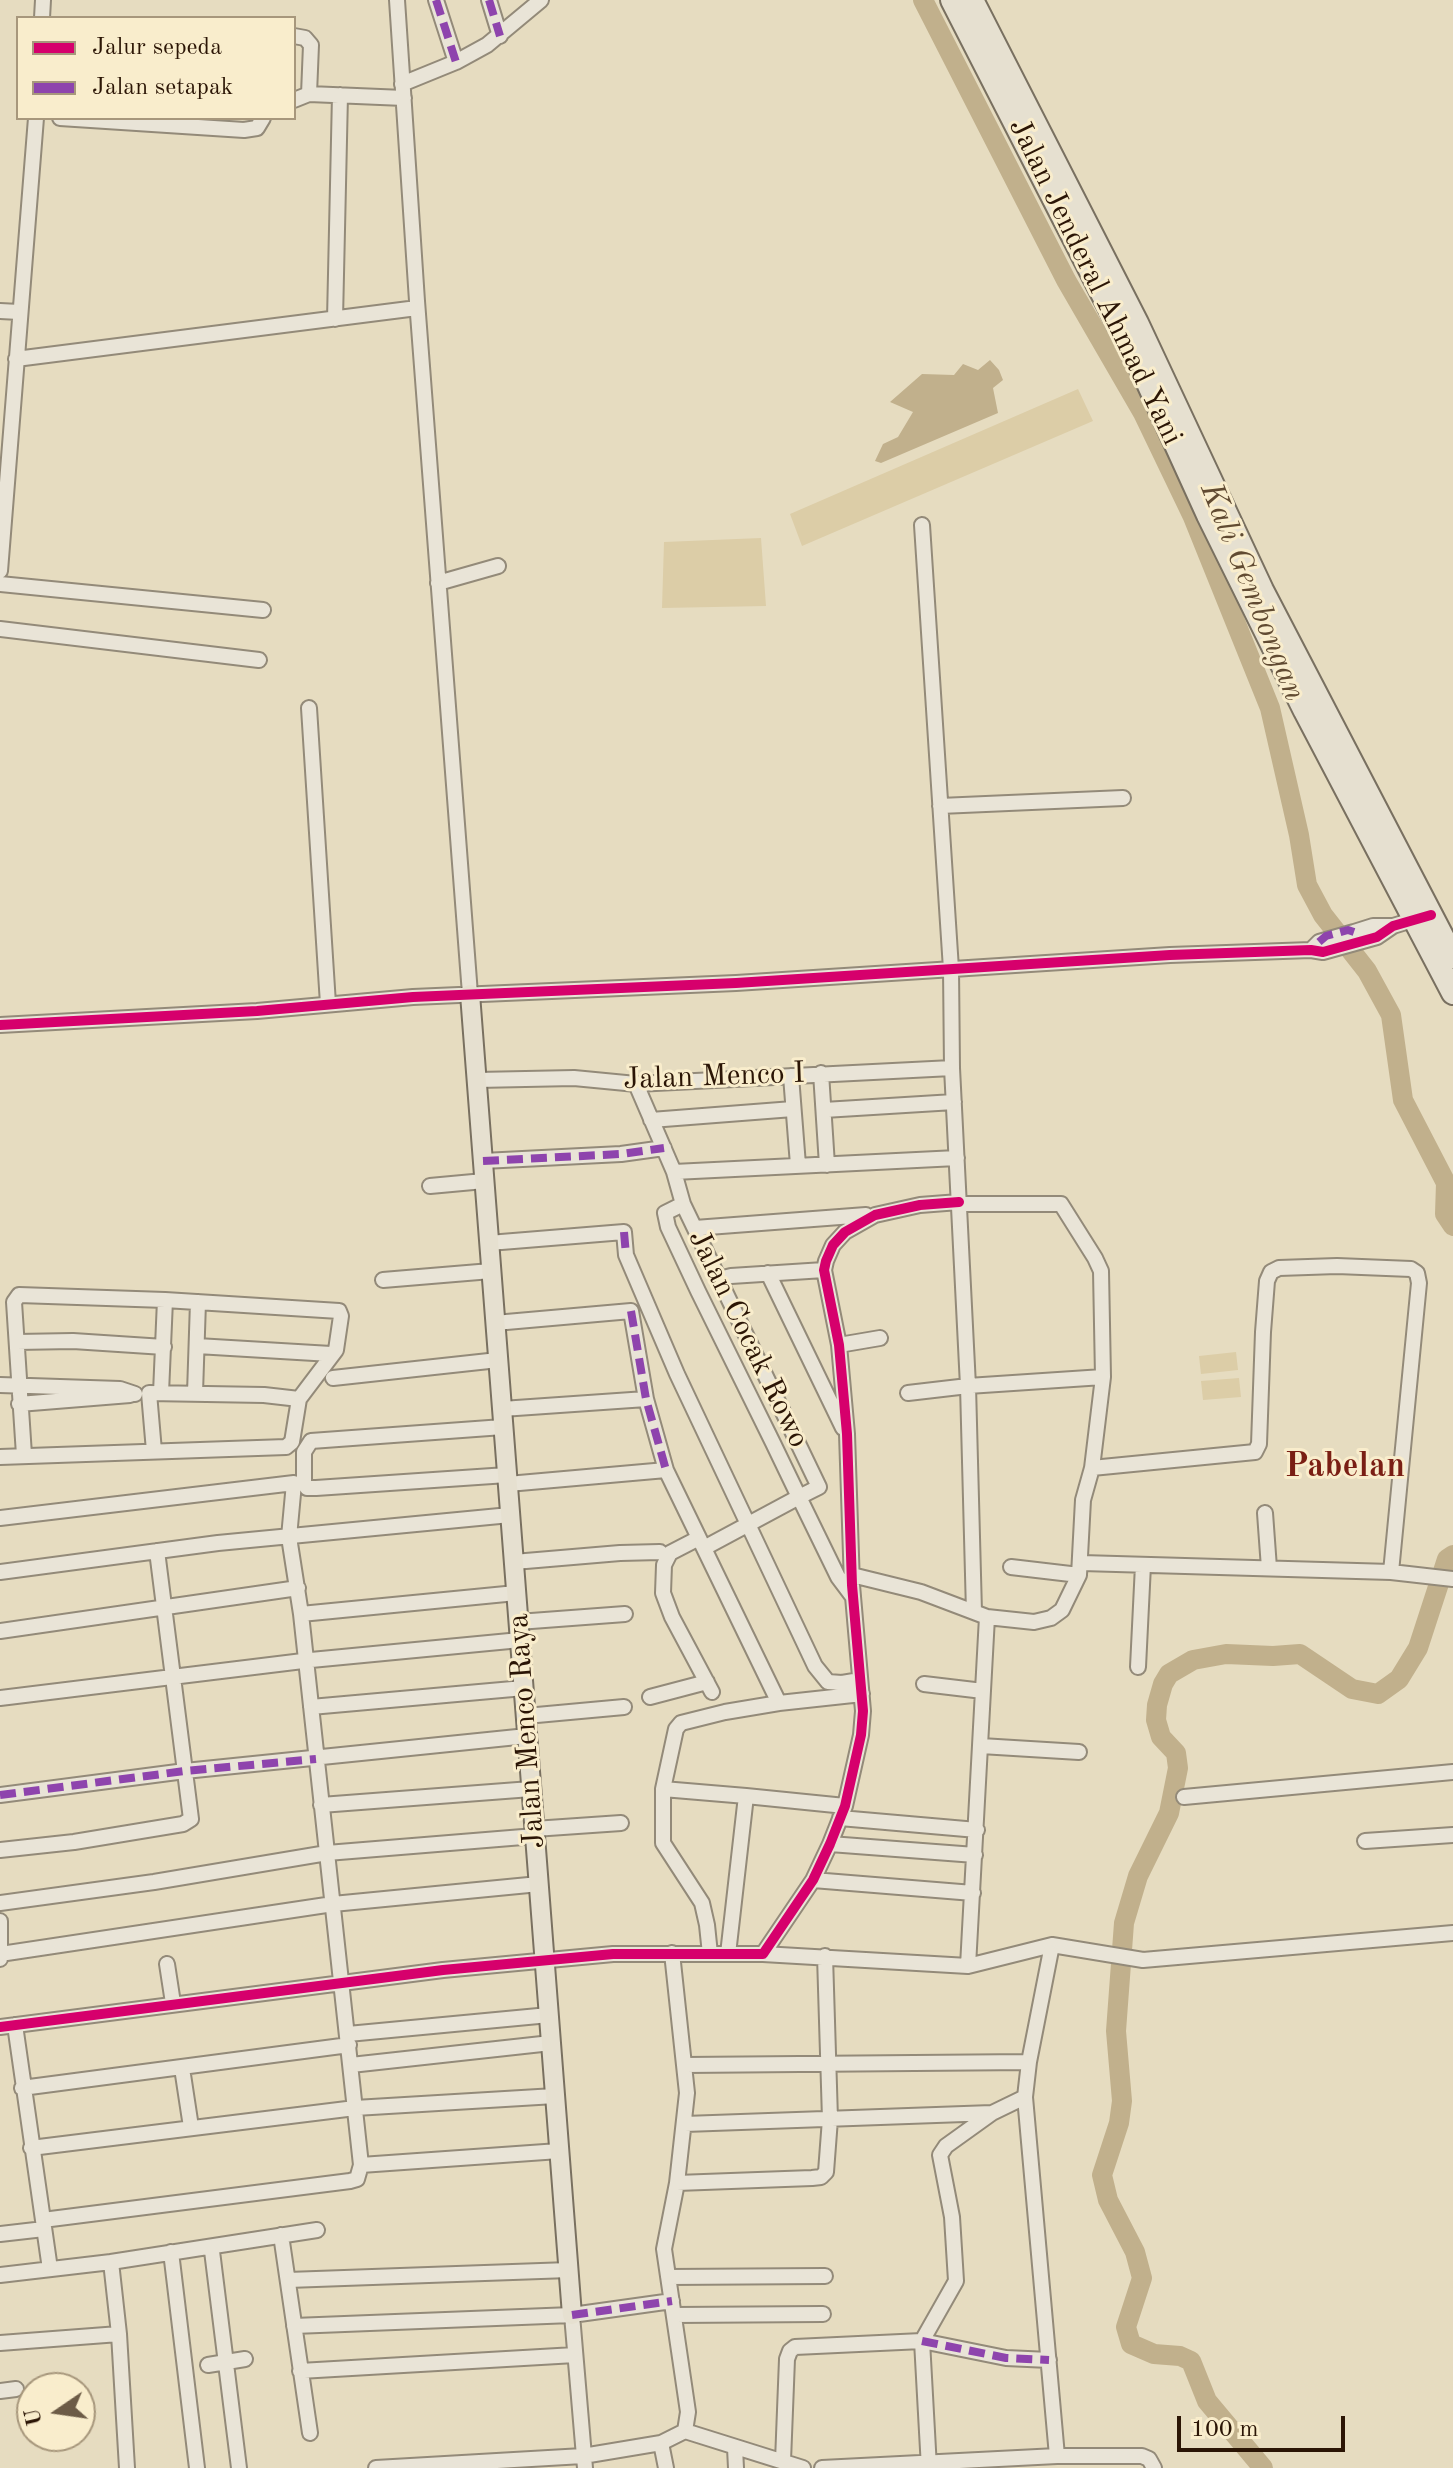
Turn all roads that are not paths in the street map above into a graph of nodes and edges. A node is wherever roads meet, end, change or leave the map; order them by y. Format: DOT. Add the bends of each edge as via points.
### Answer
graph roads {
  1 [pos="397,0"];
  2 [pos="436,0"];
  3 [pos="489,0"];
  4 [pos="541,0"];
  5 [pos="952,0"];
  6 [pos="972,0"];
  7 [pos="296,36"];
  8 [pos="500,36"];
  9 [pos="456,62"];
  10 [pos="403,91"];
  11 [pos="309,94"];
  12 [pos="340,95"];
  13 [pos="296,99"];
  14 [pos="36,120"];
  15 [pos="91,120"];
  16 [pos="262,120"];
  17 [pos="1062,193"];
  18 [pos="417,308"];
  19 [pos="0,311"];
  20 [pos="19,312"];
  21 [pos="335,319"];
  22 [pos="16,359"];
  23 [pos="6,386"];
  24 [pos="5,424"];
  25 [pos="3,486"];
  26 [pos="922,525"];
  27 [pos="0,563"];
  28 [pos="498,566"];
  29 [pos="0,571"];
  30 [pos="438,583"];
  31 [pos="0,584"];
  32 [pos="263,610"];
  33 [pos="0,629"];
  34 [pos="259,660"];
  35 [pos="309,708"];
  36 [pos="1123,798"];
  37 [pos="940,806"];
  38 [pos="1423,917"];
  39 [pos="1453,957"];
  40 [pos="951,969"];
  41 [pos="1453,993"];
  42 [pos="470,994"];
  43 [pos="328,1004"];
  44 [pos="3,1026"];
  45 [pos="952,1068"];
  46 [pos="821,1073"];
  47 [pos="791,1076"];
  48 [pos="477,1080"];
  49 [pos="636,1084"];
  50 [pos="954,1102"];
  51 [pos="793,1109"];
  52 [pos="824,1110"];
  53 [pos="651,1120"];
  54 [pos="664,1148"];
  55 [pos="957,1158"];
  56 [pos="483,1161"];
  57 [pos="798,1165"];
  58 [pos="827,1165"];
  59 [pos="674,1172"];
  60 [pos="484,1181"];
  61 [pos="430,1186"];
  62 [pos="959,1203"];
  63 [pos="677,1206"];
  64 [pos="875,1215"];
  65 [pos="695,1228"];
  66 [pos="489,1243"];
  67 [pos="824,1270"];
  68 [pos="491,1271"];
  69 [pos="768,1273"];
  70 [pos="719,1279"];
  71 [pos="383,1280"];
  72 [pos="0,1295"];
  73 [pos="16,1296"];
  74 [pos="165,1300"];
  75 [pos="198,1302"];
  76 [pos="495,1323"];
  77 [pos="880,1338"];
  78 [pos="17,1342"];
  79 [pos="839,1345"];
  80 [pos="197,1346"];
  81 [pos="164,1347"];
  82 [pos="331,1354"];
  83 [pos="498,1360"];
  84 [pos="764,1375"];
  85 [pos="1103,1377"];
  86 [pos="333,1378"];
  87 [pos="0,1385"];
  88 [pos="18,1385"];
  89 [pos="744,1385"];
  90 [pos="968,1386"];
  91 [pos="148,1393"];
  92 [pos="195,1393"];
  93 [pos="908,1393"];
  94 [pos="299,1399"];
  95 [pos="646,1399"];
  96 [pos="19,1404"];
  97 [pos="502,1418"];
  98 [pos="848,1437"];
  99 [pos="154,1451"];
  100 [pos="24,1455"];
  101 [pos="0,1457"];
  102 [pos="1092,1468"];
  103 [pos="666,1470"];
  104 [pos="507,1479"];
  105 [pos="799,1497"];
  106 [pos="1265,1513"];
  107 [pos="510,1515"];
  108 [pos="0,1518"];
  109 [pos="748,1525"];
  110 [pos="289,1537"];
  111 [pos="702,1543"];
  112 [pos="157,1551"];
  113 [pos="660,1552"];
  114 [pos="514,1562"];
  115 [pos="1143,1565"];
  116 [pos="1011,1567"];
  117 [pos="1269,1568"];
  118 [pos="1080,1569"];
  119 [pos="0,1572"];
  120 [pos="1391,1572"];
  121 [pos="852,1575"];
  122 [pos="1453,1579"];
  123 [pos="298,1588"];
  124 [pos="516,1593"];
  125 [pos="853,1597"];
  126 [pos="164,1607"];
  127 [pos="301,1614"];
  128 [pos="625,1614"];
  129 [pos="980,1615"];
  130 [pos="0,1631"];
  131 [pos="519,1631"];
  132 [pos="306,1661"];
  133 [pos="1138,1667"];
  134 [pos="173,1676"];
  135 [pos="924,1684"];
  136 [pos="861,1687"];
  137 [pos="524,1688"];
  138 [pos="983,1691"];
  139 [pos="650,1697"];
  140 [pos="0,1698"];
  141 [pos="779,1703"];
  142 [pos="311,1707"];
  143 [pos="624,1707"];
  144 [pos="526,1716"];
  145 [pos="527,1736"];
  146 [pos="981,1746"];
  147 [pos="1079,1752"];
  148 [pos="316,1759"];
  149 [pos="185,1771"];
  150 [pos="1453,1772"];
  151 [pos="531,1789"];
  152 [pos="663,1789"];
  153 [pos="0,1795"];
  154 [pos="746,1796"];
  155 [pos="1184,1797"];
  156 [pos="321,1805"];
  157 [pos="842,1812"];
  158 [pos="621,1823"];
  159 [pos="977,1830"];
  160 [pos="535,1832"];
  161 [pos="1453,1835"];
  162 [pos="1365,1841"];
  163 [pos="830,1844"];
  164 [pos="0,1850"];
  165 [pos="327,1853"];
  166 [pos="975,1855"];
  167 [pos="813,1880"];
  168 [pos="539,1884"];
  169 [pos="973,1893"];
  170 [pos="0,1903"];
  171 [pos="333,1904"];
  172 [pos="0,1921"];
  173 [pos="1453,1933"];
  174 [pos="1052,1945"];
  175 [pos="672,1953"];
  176 [pos="710,1954"];
  177 [pos="728,1954"];
  178 [pos="763,1954"];
  179 [pos="0,1956"];
  180 [pos="825,1956"];
  181 [pos="545,1961"];
  182 [pos="167,1964"];
  183 [pos="968,1966"];
  184 [pos="343,1981"];
  185 [pos="173,2003"];
  186 [pos="549,2015"];
  187 [pos="7,2026"];
  188 [pos="348,2039"];
  189 [pos="551,2043"];
  190 [pos="1029,2062"];
  191 [pos="829,2063"];
  192 [pos="351,2065"];
  193 [pos="685,2065"];
  194 [pos="182,2068"];
  195 [pos="22,2088"];
  196 [pos="555,2096"];
  197 [pos="1025,2097"];
  198 [pos="355,2108"];
  199 [pos="992,2113"];
  200 [pos="830,2119"];
  201 [pos="685,2124"];
  202 [pos="191,2127"];
  203 [pos="31,2148"];
  204 [pos="559,2151"];
  205 [pos="361,2165"];
  206 [pos="677,2183"];
  207 [pos="43,2224"];
  208 [pos="317,2230"];
  209 [pos="0,2234"];
  210 [pos="281,2235"];
  211 [pos="212,2251"];
  212 [pos="171,2252"];
  213 [pos="111,2262"];
  214 [pos="50,2269"];
  215 [pos="569,2270"];
  216 [pos="0,2275"];
  217 [pos="825,2276"];
  218 [pos="668,2277"];
  219 [pos="288,2280"];
  220 [pos="673,2308"];
  221 [pos="823,2314"];
  222 [pos="572,2315"];
  223 [pos="294,2326"];
  224 [pos="119,2334"];
  225 [pos="922,2341"];
  226 [pos="0,2343"];
  227 [pos="575,2355"];
  228 [pos="245,2359"];
  229 [pos="1049,2360"];
  230 [pos="227,2362"];
  231 [pos="208,2365"];
  232 [pos="300,2371"];
  233 [pos="16,2389"];
  234 [pos="0,2391"];
  235 [pos="685,2431"];
  236 [pos="310,2433"];
  237 [pos="661,2443"];
  238 [pos="735,2448"];
  239 [pos="1049,2460"];
  240 [pos="783,2461"];
  241 [pos="584,2462"];
  242 [pos="929,2465"];
  243 [pos="127,2468"];
  244 [pos="197,2468"];
  245 [pos="239,2468"];
  246 [pos="376,2468"];
  247 [pos="666,2468"];
  248 [pos="736,2468"];
  249 [pos="803,2468"];
  250 [pos="822,2468"];
  251 [pos="1154,2468"];
  1 -- 10 [label="street"];
  2 -- 9 [label="street"];
  3 -- 8 [label="street"];
  4 -- 8 [label="street"];
  5 -- 17 [label="highway, Jalan Jenderal Ahmad Yani"];
  6 -- 17 [label="highway, Jalan Jenderal Ahmad Yani"];
  7 -- 11 [label="street" via="311,45"];
  8 -- 9 [label="street"];
  9 -- 10 [label="street"];
  10 -- 12 [label="street"];
  10 -- 18 [label="street"];
  11 -- 12 [label="street"];
  11 -- 13 [label="street"];
  12 -- 21 [label="street"];
  14 -- 20 [label="street"];
  15 -- 16 [label="street" via="244,130 257,128"];
  17 -- 38 [label="highway, Jalan Jenderal Ahmad Yani" via="1249,598"];
  18 -- 21 [label="street"];
  18 -- 30 [label="street"];
  19 -- 20 [label="street"];
  20 -- 22 [label="street"];
  21 -- 22 [label="street"];
  22 -- 23 [label="street"];
  23 -- 24 [label="street"];
  24 -- 25 [label="street"];
  25 -- 27 [label="street"];
  26 -- 37 [label="street"];
  27 -- 29 [label="street"];
  28 -- 30 [label="street"];
  30 -- 42 [label="street"];
  31 -- 32 [label="street"];
  33 -- 34 [label="street"];
  35 -- 43 [label="street"];
  36 -- 37 [label="street"];
  37 -- 40 [label="street"];
  38 -- 39 [label="highway, Jalan Jenderal Ahmad Yani"];
  38 -- 40 [label="street" via="1373,926 1329,945 1319,942 1311,950"];
  38 -- 41 [label="highway, Jalan Jenderal Ahmad Yani"];
  40 -- 42 [label="street"];
  40 -- 45 [label="street"];
  42 -- 43 [label="street"];
  42 -- 48 [label="main road, Jalan Menco Raya"];
  43 -- 44 [label="street"];
  45 -- 46 [label="street, Jalan Menco I"];
  45 -- 50 [label="street"];
  46 -- 47 [label="street, Jalan Menco I"];
  46 -- 52 [label="street"];
  47 -- 49 [label="street, Jalan Menco I"];
  47 -- 51 [label="street"];
  48 -- 49 [label="street, Jalan Menco I" via="574,1078"];
  48 -- 56 [label="main road, Jalan Menco Raya"];
  49 -- 53 [label="street"];
  50 -- 52 [label="street"];
  50 -- 55 [label="street"];
  51 -- 53 [label="street"];
  51 -- 57 [label="street"];
  52 -- 58 [label="street"];
  53 -- 54 [label="street"];
  54 -- 56 [label="street"];
  54 -- 59 [label="street"];
  55 -- 58 [label="street"];
  55 -- 62 [label="street"];
  56 -- 60 [label="main road, Jalan Menco Raya"];
  57 -- 58 [label="street"];
  57 -- 59 [label="street"];
  59 -- 63 [label="street"];
  60 -- 61 [label="street"];
  60 -- 66 [label="main road, Jalan Menco Raya"];
  62 -- 64 [label="street"];
  62 -- 85 [label="street" via="1054,1203 1066,1209 1101,1271"];
  62 -- 90 [label="street"];
  63 -- 65 [label="street, Jalan Cocak Rowo"];
  63 -- 89 [label="street" via="665,1216 668,1227"];
  64 -- 65 [label="street"];
  64 -- 67 [label="street" via="838,1239"];
  65 -- 70 [label="street, Jalan Cocak Rowo"];
  66 -- 68 [label="main road, Jalan Menco Raya"];
  66 -- 109 [label="street" via="624,1232 626,1255"];
  67 -- 69 [label="street"];
  67 -- 79 [label="street"];
  68 -- 71 [label="street"];
  68 -- 76 [label="main road, Jalan Menco Raya"];
  69 -- 70 [label="street"];
  69 -- 98 [label="street"];
  70 -- 84 [label="street, Jalan Cocak Rowo"];
  72 -- 73 [label="street"];
  73 -- 74 [label="street"];
  73 -- 78 [label="street"];
  74 -- 75 [label="street"];
  74 -- 81 [label="street"];
  75 -- 80 [label="street"];
  75 -- 82 [label="street" via="339,1311 337,1347"];
  76 -- 83 [label="main road, Jalan Menco Raya"];
  76 -- 95 [label="street" via="631,1311"];
  77 -- 79 [label="street"];
  78 -- 81 [label="street"];
  78 -- 88 [label="street"];
  79 -- 98 [label="street"];
  80 -- 82 [label="street"];
  80 -- 92 [label="street"];
  81 -- 91 [label="street"];
  82 -- 94 [label="street"];
  83 -- 86 [label="street"];
  83 -- 97 [label="main road, Jalan Menco Raya"];
  84 -- 89 [label="street"];
  84 -- 105 [label="street, Jalan Cocak Rowo" via="819,1487"];
  85 -- 90 [label="street"];
  85 -- 102 [label="street"];
  87 -- 88 [label="street"];
  88 -- 91 [label="street"];
  88 -- 96 [label="street"];
  89 -- 105 [label="street"];
  90 -- 93 [label="street"];
  90 -- 129 [label="street"];
  91 -- 92 [label="street"];
  91 -- 96 [label="street"];
  91 -- 99 [label="street"];
  92 -- 94 [label="street"];
  94 -- 99 [label="street" via="292,1442 286,1447"];
  95 -- 97 [label="street"];
  95 -- 103 [label="street"];
  96 -- 100 [label="street"];
  97 -- 104 [label="main road, Jalan Menco Raya"];
  97 -- 104 [label="street" via="311,1441 304,1452 304,1483 316,1488"];
  98 -- 121 [label="street"];
  99 -- 100 [label="street"];
  100 -- 101 [label="street"];
  102 -- 118 [label="street" via="1083,1500"];
  102 -- 120 [label="street" via="1255,1452 1271,1272 1337,1266 1411,1269 1419,1283"];
  103 -- 104 [label="street"];
  103 -- 111 [label="street"];
  104 -- 107 [label="main road, Jalan Menco Raya"];
  105 -- 109 [label="street"];
  105 -- 125 [label="street"];
  106 -- 117 [label="street"];
  107 -- 110 [label="street"];
  107 -- 114 [label="main road, Jalan Menco Raya"];
  108 -- 110 [label="street" via="292,1482"];
  109 -- 111 [label="street"];
  109 -- 136 [label="street" via="822,1678"];
  110 -- 112 [label="street"];
  110 -- 123 [label="street"];
  111 -- 139 [label="street" via="670,1553 662,1578 672,1617 710,1687"];
  111 -- 141 [label="street"];
  112 -- 119 [label="street"];
  112 -- 126 [label="street"];
  113 -- 114 [label="street"];
  114 -- 124 [label="main road, Jalan Menco Raya"];
  115 -- 117 [label="street"];
  115 -- 118 [label="street"];
  115 -- 133 [label="street"];
  116 -- 118 [label="street"];
  117 -- 120 [label="street"];
  118 -- 129 [label="street" via="1065,1605 1051,1618 1034,1622"];
  120 -- 122 [label="street"];
  121 -- 125 [label="street"];
  121 -- 129 [label="street" via="921,1592"];
  123 -- 126 [label="street"];
  123 -- 127 [label="street"];
  124 -- 127 [label="street"];
  124 -- 131 [label="main road, Jalan Menco Raya"];
  125 -- 136 [label="street"];
  126 -- 130 [label="street"];
  126 -- 134 [label="street"];
  127 -- 132 [label="street"];
  128 -- 131 [label="street"];
  129 -- 138 [label="street"];
  131 -- 132 [label="street"];
  131 -- 137 [label="main road, Jalan Menco Raya"];
  132 -- 134 [label="street"];
  132 -- 142 [label="street"];
  134 -- 140 [label="street"];
  134 -- 149 [label="street"];
  135 -- 138 [label="street"];
  136 -- 141 [label="street"];
  136 -- 157 [label="street" via="860,1747"];
  137 -- 142 [label="street"];
  137 -- 144 [label="main road, Jalan Menco Raya"];
  138 -- 146 [label="street"];
  141 -- 152 [label="street" via="681,1723 672,1738"];
  142 -- 148 [label="street"];
  143 -- 144 [label="street"];
  144 -- 145 [label="main road, Jalan Menco Raya"];
  145 -- 148 [label="street"];
  145 -- 151 [label="main road, Jalan Menco Raya"];
  146 -- 147 [label="street"];
  146 -- 159 [label="street"];
  148 -- 149 [label="street"];
  148 -- 156 [label="street"];
  149 -- 153 [label="street"];
  149 -- 164 [label="street" via="192,1813 183,1824"];
  150 -- 155 [label="street"];
  151 -- 156 [label="street"];
  151 -- 160 [label="main road, Jalan Menco Raya"];
  152 -- 154 [label="street"];
  152 -- 176 [label="street" via="663,1843 702,1903"];
  154 -- 157 [label="street"];
  154 -- 177 [label="street"];
  156 -- 165 [label="street"];
  157 -- 159 [label="street"];
  157 -- 163 [label="street"];
  158 -- 160 [label="street"];
  159 -- 166 [label="street"];
  160 -- 165 [label="street"];
  160 -- 168 [label="main road, Jalan Menco Raya"];
  161 -- 162 [label="street"];
  163 -- 166 [label="street"];
  163 -- 167 [label="street"];
  165 -- 170 [label="street"];
  165 -- 171 [label="street"];
  166 -- 169 [label="street"];
  167 -- 169 [label="street"];
  167 -- 178 [label="street"];
  168 -- 171 [label="street"];
  168 -- 181 [label="main road, Jalan Menco Raya"];
  169 -- 183 [label="street"];
  171 -- 179 [label="street"];
  171 -- 184 [label="street"];
  172 -- 179 [label="street"];
  173 -- 174 [label="street" via="1143,1960"];
  174 -- 183 [label="street"];
  174 -- 190 [label="street"];
  175 -- 176 [label="street"];
  175 -- 181 [label="street"];
  175 -- 193 [label="street"];
  176 -- 177 [label="street"];
  177 -- 178 [label="street"];
  178 -- 180 [label="street"];
  180 -- 183 [label="street"];
  180 -- 191 [label="street"];
  181 -- 184 [label="street"];
  181 -- 186 [label="main road, Jalan Menco Raya"];
  182 -- 185 [label="street"];
  184 -- 185 [label="street"];
  184 -- 188 [label="street"];
  185 -- 187 [label="street"];
  186 -- 188 [label="street"];
  186 -- 189 [label="main road, Jalan Menco Raya"];
  187 -- 195 [label="street"];
  188 -- 192 [label="street"];
  188 -- 194 [label="street"];
  189 -- 192 [label="street"];
  189 -- 196 [label="main road, Jalan Menco Raya"];
  190 -- 191 [label="street"];
  190 -- 197 [label="street"];
  191 -- 193 [label="street"];
  191 -- 200 [label="street"];
  192 -- 198 [label="street"];
  193 -- 201 [label="street"];
  194 -- 195 [label="street"];
  194 -- 202 [label="street"];
  195 -- 203 [label="street"];
  196 -- 198 [label="street"];
  196 -- 204 [label="main road, Jalan Menco Raya"];
  197 -- 199 [label="street"];
  197 -- 229 [label="street"];
  198 -- 202 [label="street"];
  198 -- 205 [label="street"];
  199 -- 200 [label="street"];
  199 -- 225 [label="street" via="940,2155 952,2217 956,2281"];
  200 -- 201 [label="street"];
  200 -- 206 [label="street" via="829,2157 821,2177"];
  201 -- 206 [label="street"];
  202 -- 203 [label="street"];
  203 -- 207 [label="street"];
  204 -- 205 [label="street"];
  204 -- 215 [label="main road, Jalan Menco Raya"];
  205 -- 207 [label="street" via="357,2179 350,2181"];
  206 -- 218 [label="street" via="664,2249"];
  207 -- 209 [label="street"];
  207 -- 214 [label="street"];
  208 -- 210 [label="street"];
  210 -- 212 [label="street"];
  210 -- 219 [label="street"];
  211 -- 230 [label="street"];
  212 -- 213 [label="street"];
  212 -- 244 [label="street"];
  213 -- 214 [label="street"];
  213 -- 224 [label="street"];
  214 -- 216 [label="street"];
  215 -- 219 [label="street"];
  215 -- 222 [label="main road, Jalan Menco Raya"];
  217 -- 218 [label="street"];
  218 -- 220 [label="street"];
  219 -- 223 [label="street"];
  220 -- 221 [label="street"];
  220 -- 222 [label="street"];
  220 -- 235 [label="street" via="688,2412"];
  222 -- 223 [label="street"];
  222 -- 227 [label="street, Jalan Menco Raya"];
  223 -- 232 [label="street"];
  224 -- 226 [label="street"];
  224 -- 243 [label="street"];
  225 -- 229 [label="street" via="1006,2358"];
  225 -- 240 [label="street" via="790,2351"];
  225 -- 242 [label="street"];
  227 -- 232 [label="street"];
  227 -- 241 [label="street, Jalan Menco Raya"];
  228 -- 230 [label="street"];
  229 -- 239 [label="street"];
  230 -- 231 [label="street"];
  230 -- 245 [label="street"];
  232 -- 236 [label="street"];
  233 -- 234 [label="street"];
  235 -- 237 [label="street"];
  235 -- 238 [label="street"];
  237 -- 241 [label="street"];
  237 -- 247 [label="street"];
  238 -- 240 [label="street"];
  238 -- 248 [label="street"];
  239 -- 242 [label="street"];
  239 -- 251 [label="street" via="1142,2456"];
  240 -- 249 [label="street"];
  241 -- 246 [label="street"];
  242 -- 250 [label="street"];
}
